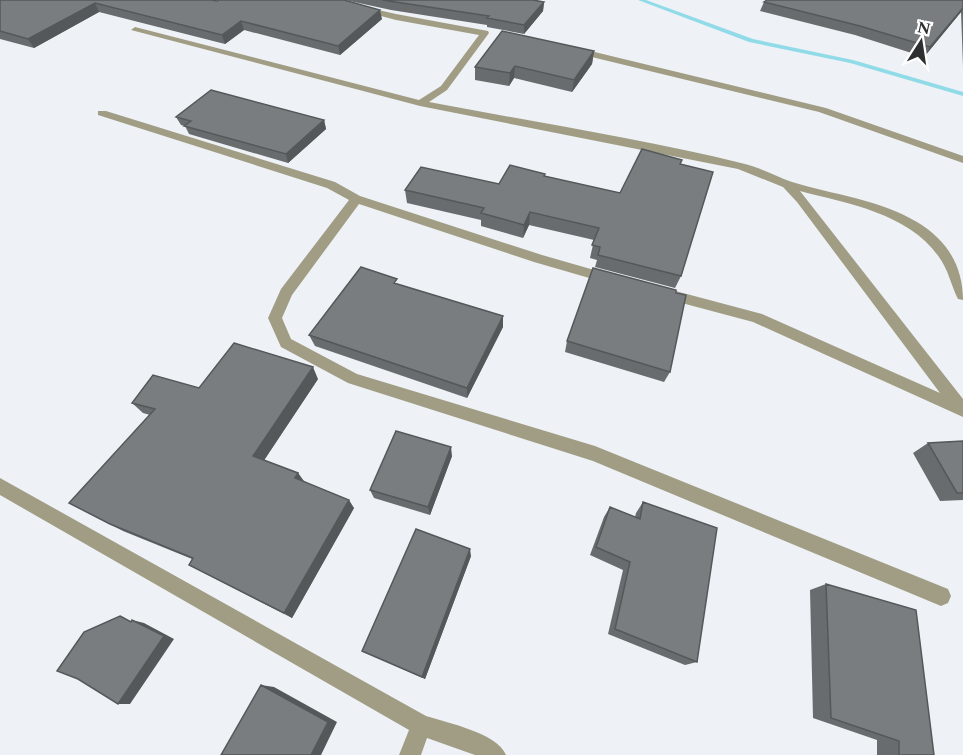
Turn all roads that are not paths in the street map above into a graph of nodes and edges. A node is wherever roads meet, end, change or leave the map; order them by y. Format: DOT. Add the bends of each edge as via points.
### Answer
graph roads {
  1 [pos="325,0"];
  2 [pos="135,30"];
  3 [pos="485,33"];
  4 [pos="496,35"];
  5 [pos="564,48"];
  6 [pos="420,102"];
  7 [pos="102,113"];
  8 [pos="963,160"];
  9 [pos="786,184"];
  10 [pos="356,199"];
  11 [pos="620,281"];
  12 [pos="654,291"];
  13 [pos="963,295"];
  14 [pos="962,409"];
  15 [pos="0,486"];
  16 [pos="941,596"];
  17 [pos="421,725"];
  18 [pos="410,755"];
  19 [pos="495,755"];
  1 -- 3 [label="street"];
  2 -- 6 [label="street"];
  3 -- 4 [label="street"];
  3 -- 6 [label="street" via="444,88"];
  5 -- 8 [label="street" via="822,110"];
  6 -- 9 [label="street" via="741,166"];
  7 -- 10 [label="street" via="331,185"];
  9 -- 13 [label="street" via="887,212 924,233 943,253"];
  9 -- 14 [label="street"];
  10 -- 11 [label="street" via="540,260"];
  10 -- 16 [label="street" via="286,293 275,318 286,343 354,379 595,454"];
  12 -- 14 [label="street" via="757,318"];
  15 -- 17 [label="street"];
  17 -- 18 [label="street"];
  17 -- 19 [label="street" via="478,744"];
}
